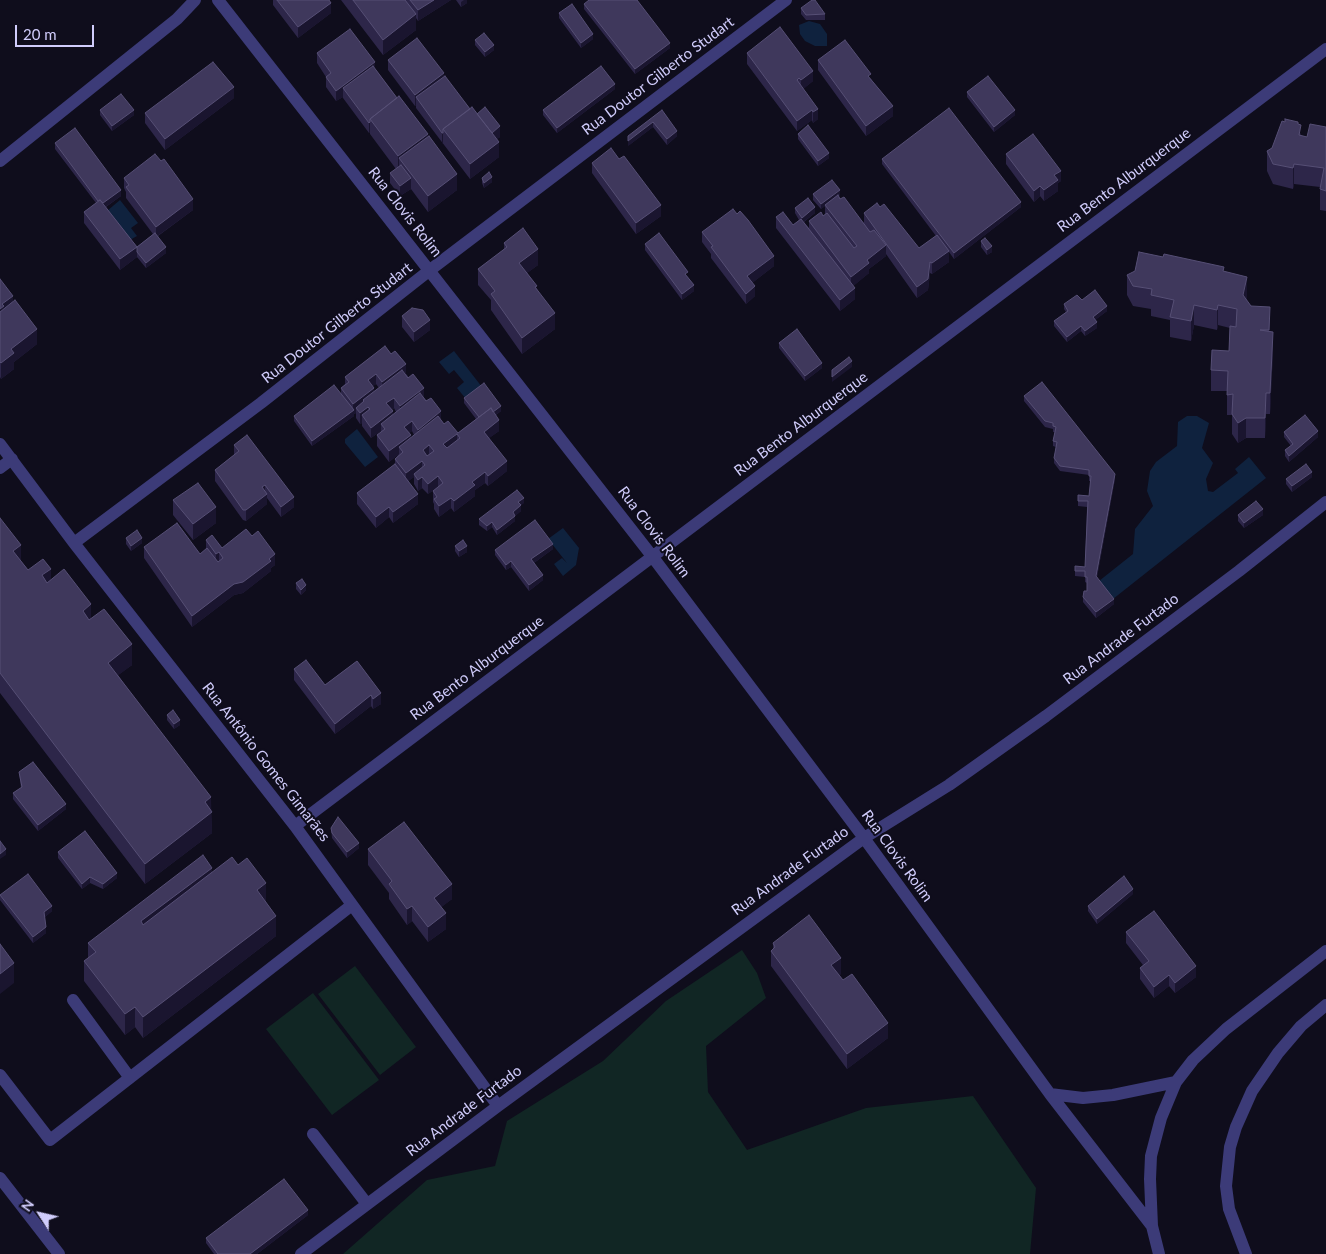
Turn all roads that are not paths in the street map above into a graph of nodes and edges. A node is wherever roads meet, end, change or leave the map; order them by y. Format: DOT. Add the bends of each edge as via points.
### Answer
graph roads {
  1 [pos="196,0"];
  2 [pos="218,0"];
  3 [pos="786,0"];
  4 [pos="1326,49"];
  5 [pos="0,160"];
  6 [pos="430,270"];
  7 [pos="0,444"];
  8 [pos="12,459"];
  9 [pos="0,468"];
  10 [pos="1326,502"];
  11 [pos="74,543"];
  12 [pos="652,556"];
  13 [pos="296,826"];
  14 [pos="864,838"];
  15 [pos="352,905"];
  16 [pos="1326,951"];
  17 [pos="73,1000"];
  18 [pos="1326,1005"];
  19 [pos="0,1075"];
  20 [pos="130,1078"];
  21 [pos="1176,1082"];
  22 [pos="1050,1094"];
  23 [pos="498,1106"];
  24 [pos="313,1134"];
  25 [pos="0,1178"];
  26 [pos="367,1204"];
  27 [pos="1152,1226"];
  28 [pos="59,1254"];
  29 [pos="301,1254"];
  30 [pos="1159,1254"];
  31 [pos="1246,1254"];
  1 -- 5 [label="street" via="177,19"];
  2 -- 6 [label="street, Rua Clovis Rolim"];
  3 -- 6 [label="street, Rua Doutor Gilberto Studart"];
  4 -- 12 [label="street, Rua Bento Alburquerque"];
  6 -- 11 [label="street, Rua Doutor Gilberto Studart" via="261,403"];
  6 -- 12 [label="street, Rua Clovis Rolim"];
  7 -- 8 [label="street, Rua Antônio Gomes Gimarães"];
  8 -- 9 [label="street"];
  8 -- 11 [label="street, Rua Antônio Gomes Gimarães"];
  10 -- 14 [label="street, Rua Andrade Furtado" via="1046,716 949,785"];
  11 -- 13 [label="street, Rua Antônio Gomes Gimarães"];
  12 -- 13 [label="street, Rua Bento Alburquerque"];
  12 -- 14 [label="street, Rua Clovis Rolim"];
  13 -- 15 [label="street, Rua Antônio Gomes Gimarães"];
  14 -- 22 [label="street, Rua Clovis Rolim"];
  14 -- 23 [label="street, Rua Andrade Furtado"];
  15 -- 20 [label="street"];
  15 -- 23 [label="street, Rua Antônio Gomes Gimarães"];
  16 -- 21 [label="street" via="1226,1029 1193,1060"];
  17 -- 20 [label="street"];
  18 -- 31 [label="street" via="1301,1026 1278,1053 1252,1091 1232,1140 1226,1186 1230,1209"];
  19 -- 20 [label="street" via="50,1140"];
  21 -- 22 [label="street" via="1105,1096 1083,1098"];
  21 -- 27 [label="street" via="1153,1144 1150,1179"];
  22 -- 27 [label="street, Rua Clovis Rolim"];
  23 -- 26 [label="street, Rua Andrade Furtado"];
  24 -- 26 [label="street"];
  25 -- 28 [label="street"];
  26 -- 29 [label="street, Rua Andrade Furtado"];
  27 -- 30 [label="street"];
}
